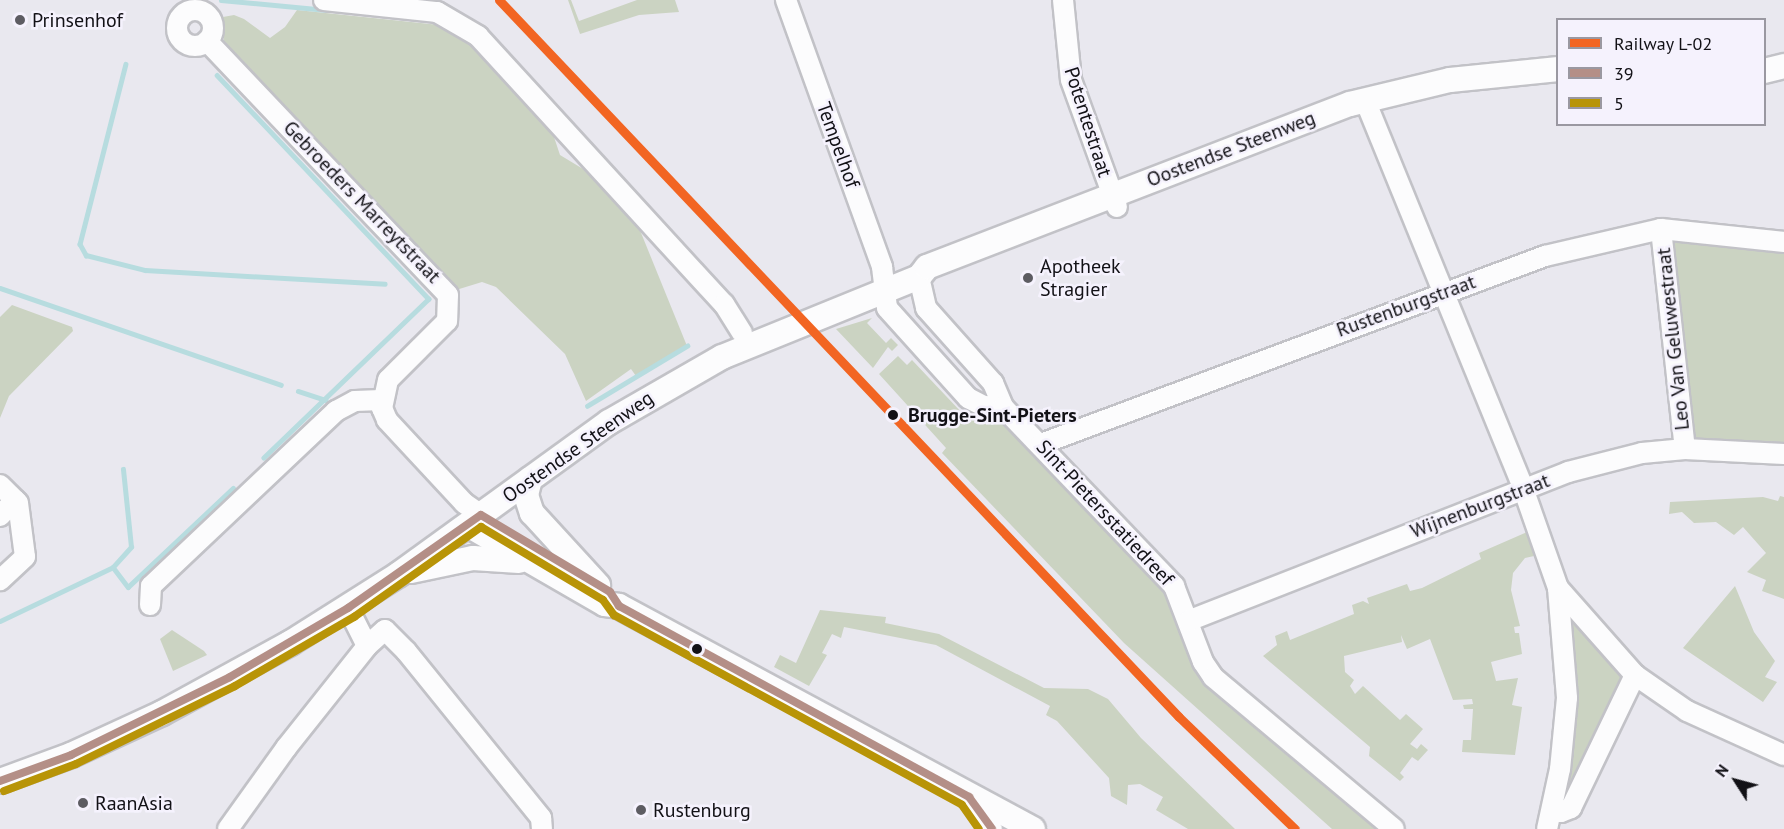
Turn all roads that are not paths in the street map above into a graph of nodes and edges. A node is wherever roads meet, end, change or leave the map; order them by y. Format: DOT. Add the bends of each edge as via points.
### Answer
graph roads {
  1 [pos="324,0"];
  2 [pos="786,0"];
  3 [pos="1063,0"];
  4 [pos="207,41"];
  5 [pos="1784,54"];
  6 [pos="1766,58"];
  7 [pos="1784,66"];
  8 [pos="1556,69"];
  9 [pos="1766,70"];
  10 [pos="1556,82"];
  11 [pos="1367,106"];
  12 [pos="1114,201"];
  13 [pos="1661,230"];
  14 [pos="1784,242"];
  15 [pos="919,277"];
  16 [pos="886,291"];
  17 [pos="1444,292"];
  18 [pos="742,333"];
  19 [pos="381,400"];
  20 [pos="1003,407"];
  21 [pos="1041,444"];
  22 [pos="1685,449"];
  23 [pos="1784,454"];
  24 [pos="530,479"];
  25 [pos="0,485"];
  26 [pos="1523,488"];
  27 [pos="15,500"];
  28 [pos="471,515"];
  29 [pos="0,516"];
  30 [pos="527,562"];
  31 [pos="399,574"];
  32 [pos="0,580"];
  33 [pos="598,585"];
  34 [pos="1558,588"];
  35 [pos="150,605"];
  36 [pos="618,606"];
  37 [pos="348,608"];
  38 [pos="1188,621"];
  39 [pos="367,646"];
  40 [pos="1635,675"];
  41 [pos="1784,755"];
  42 [pos="0,781"];
  43 [pos="969,797"];
  44 [pos="1552,810"];
  45 [pos="228,829"];
  46 [pos="542,829"];
  47 [pos="992,829"];
  48 [pos="1009,829"];
  49 [pos="1033,829"];
  50 [pos="1394,829"];
  51 [pos="1546,829"];
  1 -- 18 [label="street" via="437,12 478,36 724,303"];
  2 -- 16 [label="street, Tempelhof" via="882,267"];
  3 -- 12 [label="street, Potentestraat" via="1071,80"];
  4 -- 19 [label="street, Gebroeders Marreytstraat" via="448,295 447,321 391,376"];
  5 -- 6 [label="main road"];
  7 -- 9 [label="main road"];
  8 -- 11 [label="main road, Oostendse Steenweg" via="1450,80"];
  10 -- 11 [label="main road, Oostendse Steenweg"];
  11 -- 12 [label="main road, Oostendse Steenweg"];
  11 -- 17 [label="street"];
  12 -- 15 [label="main road, Oostendse Steenweg" via="927,267"];
  13 -- 14 [label="street, Rustenburgstraat"];
  13 -- 17 [label="street, Rustenburgstraat" via="1545,256"];
  13 -- 22 [label="street, Leo Van Geluwestraat"];
  15 -- 16 [label="main road, Oostendse Steenweg"];
  15 -- 20 [label="street, Sint-Pietersstatiedreef" via="926,308 993,383"];
  16 -- 20 [label="street" via="887,308 895,320 968,398 984,406"];
  16 -- 24 [label="main road, Oostendse Steenweg" via="699,368 609,422"];
  17 -- 21 [label="street, Rustenburgstraat"];
  17 -- 26 [label="street"];
  19 -- 28 [label="street" via="387,420"];
  19 -- 35 [label="street" via="355,401 336,411 151,586"];
  20 -- 21 [label="street, Sint-Pietersstatiedreef"];
  21 -- 38 [label="street, Sint-Pietersstatiedreef" via="1174,586"];
  22 -- 23 [label="street, Wijnenburgstraat"];
  22 -- 26 [label="street, Wijnenburgstraat" via="1593,465"];
  24 -- 28 [label="main road, Oostendse Steenweg"];
  24 -- 33 [label="main road" via="526,495 532,513"];
  25 -- 27 [label="street"];
  26 -- 34 [label="street"];
  26 -- 38 [label="street, Wijnenburgstraat"];
  27 -- 29 [label="street"];
  27 -- 32 [label="street" via="25,557"];
  28 -- 30 [label="main road"];
  28 -- 31 [label="main road, Oostendse Steenweg"];
  28 -- 33 [label="main road"];
  30 -- 31 [label="main road" via="473,558"];
  30 -- 36 [label="main road" via="604,604"];
  31 -- 37 [label="main road, Oostendse Steenweg"];
  33 -- 36 [label="main road" via="610,592"];
  34 -- 40 [label="street"];
  34 -- 44 [label="street" via="1567,698"];
  36 -- 43 [label="main road"];
  37 -- 39 [label="street"];
  37 -- 42 [label="main road, Oostendse Steenweg" via="162,713 71,755"];
  38 -- 50 [label="street, Sint-Pietersstatiedreef" via="1203,662 1224,688"];
  39 -- 45 [label="street"];
  39 -- 46 [label="street" via="385,630 406,651 541,818"];
  40 -- 41 [label="street" via="1687,711"];
  40 -- 44 [label="street" via="1571,808"];
  43 -- 47 [label="street"];
  43 -- 48 [label="main road"];
  43 -- 49 [label="main road" via="997,807"];
  44 -- 51 [label="street"];
}
